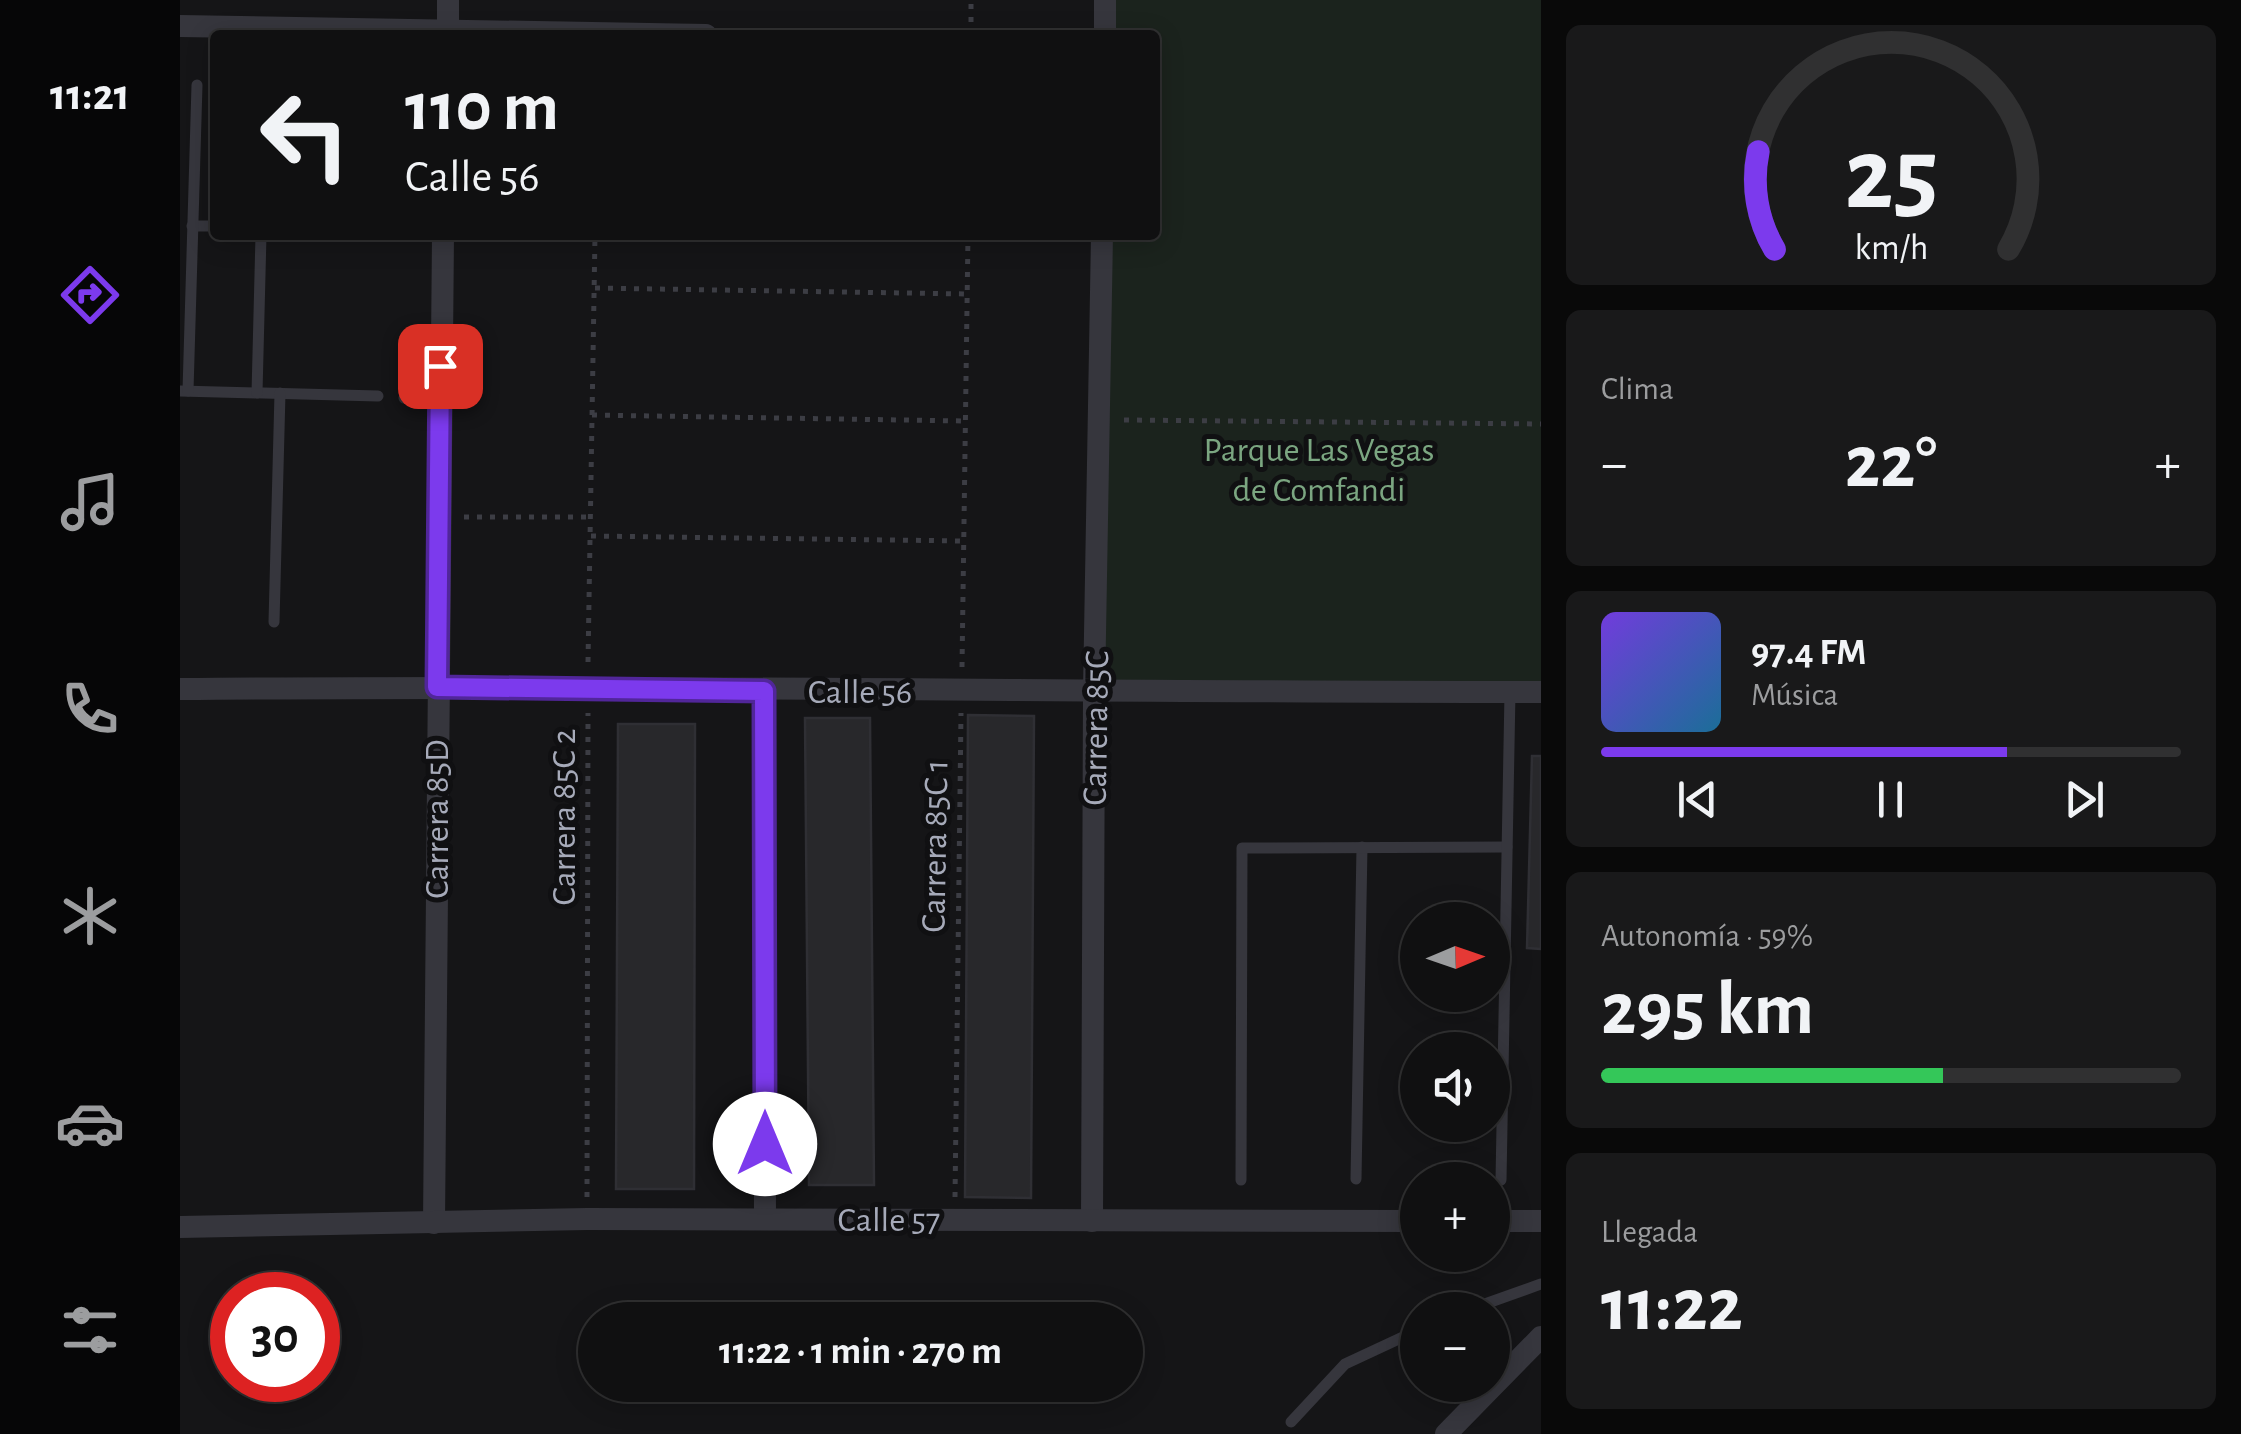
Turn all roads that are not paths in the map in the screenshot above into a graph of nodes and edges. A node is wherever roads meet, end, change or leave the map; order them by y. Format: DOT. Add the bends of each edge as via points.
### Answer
graph roads {
  1 [pos="448,0"];
  2 [pos="1105,0"];
  3 [pos="180,26"];
  4 [pos="333,30"];
  5 [pos="448,30"];
  6 [pos="1105,30"];
  7 [pos="196,85"];
  8 [pos="192,226"];
  9 [pos="210,226"];
  10 [pos="261,240"];
  11 [pos="443,240"];
  12 [pos="1102,240"];
  13 [pos="184,391"];
  14 [pos="257,393"];
  15 [pos="280,393"];
  16 [pos="378,396"];
  17 [pos="404,398"];
  18 [pos="439,398"];
  19 [pos="274,622"];
  20 [pos="437,687"];
  21 [pos="180,689"];
  22 [pos="764,691"];
  23 [pos="1094,691"];
  24 [pos="1510,692"];
  25 [pos="1541,692"];
  26 [pos="1362,847"];
  27 [pos="1507,848"];
  28 [pos="1501,1162"];
  29 [pos="1356,1179"];
  30 [pos="1241,1180"];
  31 [pos="765,1219"];
  32 [pos="1092,1221"];
  33 [pos="1400,1221"];
  34 [pos="1510,1221"];
  35 [pos="1541,1221"];
  36 [pos="434,1222"];
  37 [pos="180,1227"];
  38 [pos="1541,1284"];
  39 [pos="1510,1295"];
  40 [pos="1541,1337"];
  41 [pos="1400,1338"];
  42 [pos="1290,1422"];
  43 [pos="1446,1434"];
  1 -- 5 [label="street"];
  2 -- 6 [label="street"];
  3 -- 4 [label="street"];
  7 -- 8 [label="lane"];
  8 -- 9 [label="lane"];
  8 -- 13 [label="lane"];
  10 -- 14 [label="lane"];
  11 -- 18 [label="street, Carrera 85D"];
  12 -- 23 [label="street, Carrera 85C"];
  13 -- 14 [label="lane"];
  14 -- 15 [label="lane"];
  15 -- 16 [label="lane"];
  15 -- 19 [label="lane"];
  17 -- 18 [label="lane"];
  18 -- 20 [label="street, Carrera 85D"];
  20 -- 21 [label="street, Calle 56"];
  20 -- 22 [label="street, Calle 56"];
  20 -- 36 [label="street, Carrera 85D"];
  22 -- 23 [label="street, Calle 56"];
  22 -- 31 [label="street"];
  23 -- 24 [label="street, Calle 56"];
  23 -- 32 [label="street, Carrera 85C"];
  24 -- 25 [label="street, Calle 56"];
  24 -- 27 [label="lane"];
  26 -- 27 [label="lane"];
  26 -- 29 [label="lane"];
  26 -- 30 [label="lane" via="1242,848"];
  27 -- 28 [label="lane"];
  31 -- 32 [label="street, Calle 57"];
  31 -- 36 [label="street, Calle 57"];
  32 -- 33 [label="street, Calle 57"];
  34 -- 35 [label="street"];
  36 -- 37 [label="street, Calle 57"];
  38 -- 39 [label="lane"];
  40 -- 43 [label="street"];
  41 -- 42 [label="lane" via="1345,1364"];
}
